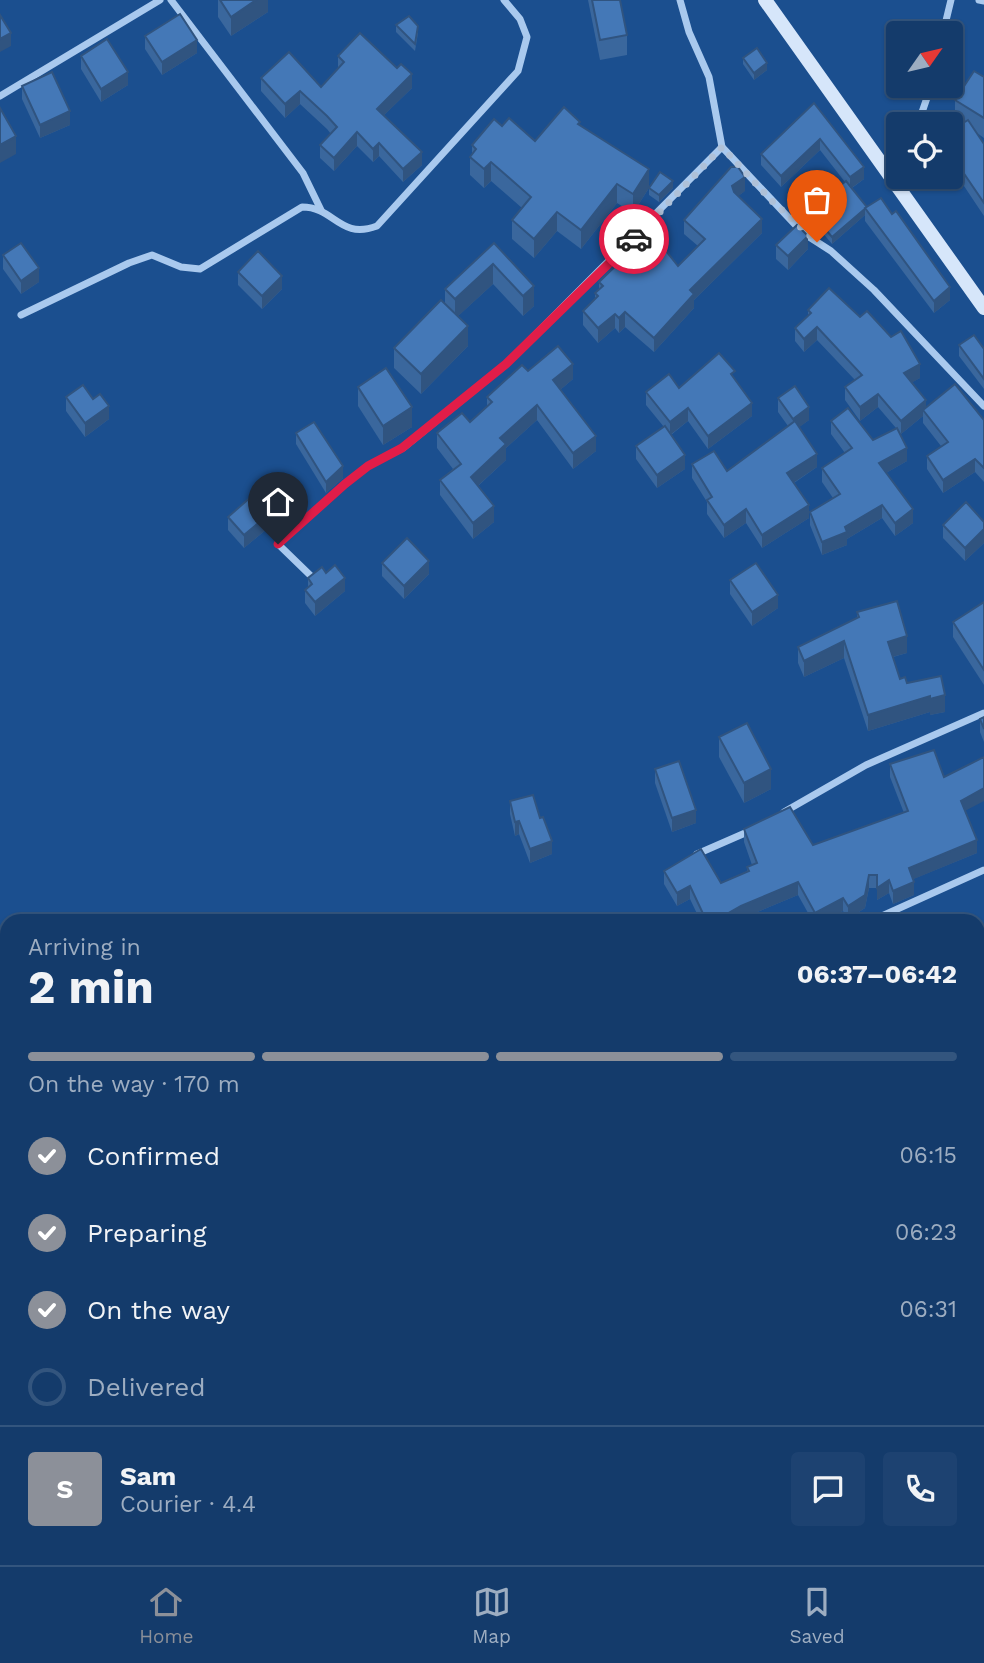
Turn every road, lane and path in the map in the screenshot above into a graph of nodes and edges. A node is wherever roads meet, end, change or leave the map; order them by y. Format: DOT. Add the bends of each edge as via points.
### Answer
graph roads {
  1 [pos="160,0"];
  2 [pos="171,0"];
  3 [pos="504,0"];
  4 [pos="680,0"];
  5 [pos="765,0"];
  6 [pos="951,0"];
  7 [pos="979,0"];
  8 [pos="984,1"];
  9 [pos="946,21"];
  10 [pos="0,96"];
  11 [pos="722,147"];
  12 [pos="886,160"];
  13 [pos="906,189"];
  14 [pos="322,212"];
  15 [pos="984,308"];
  16 [pos="21,315"];
  17 [pos="984,405"];
  18 [pos="311,576"];
  19 [pos="984,713"];
  20 [pos="779,815"];
  21 [pos="761,825"];
  22 [pos="697,854"];
  23 [pos="984,870"];
  24 [pos="886,914"];
  1 -- 10 [label="street"];
  2 -- 14 [label="street" via="303,173"];
  3 -- 14 [label="street" via="520,19 527,37 517,71 377,226 361,232 345,228"];
  4 -- 11 [label="street" via="709,77"];
  5 -- 12 [label="main road"];
  6 -- 9 [label="street"];
  7 -- 8 [label="street"];
  11 -- 17 [label="street" via="803,233 874,290"];
  11 -- 18 [label="street" via="506,364 402,448 345,484 278,544"];
  13 -- 15 [label="main road"];
  14 -- 16 [label="street" via="302,207 200,269 152,255"];
  19 -- 20 [label="street" via="866,765"];
  21 -- 22 [label="street"];
  23 -- 24 [label="street"];
}
